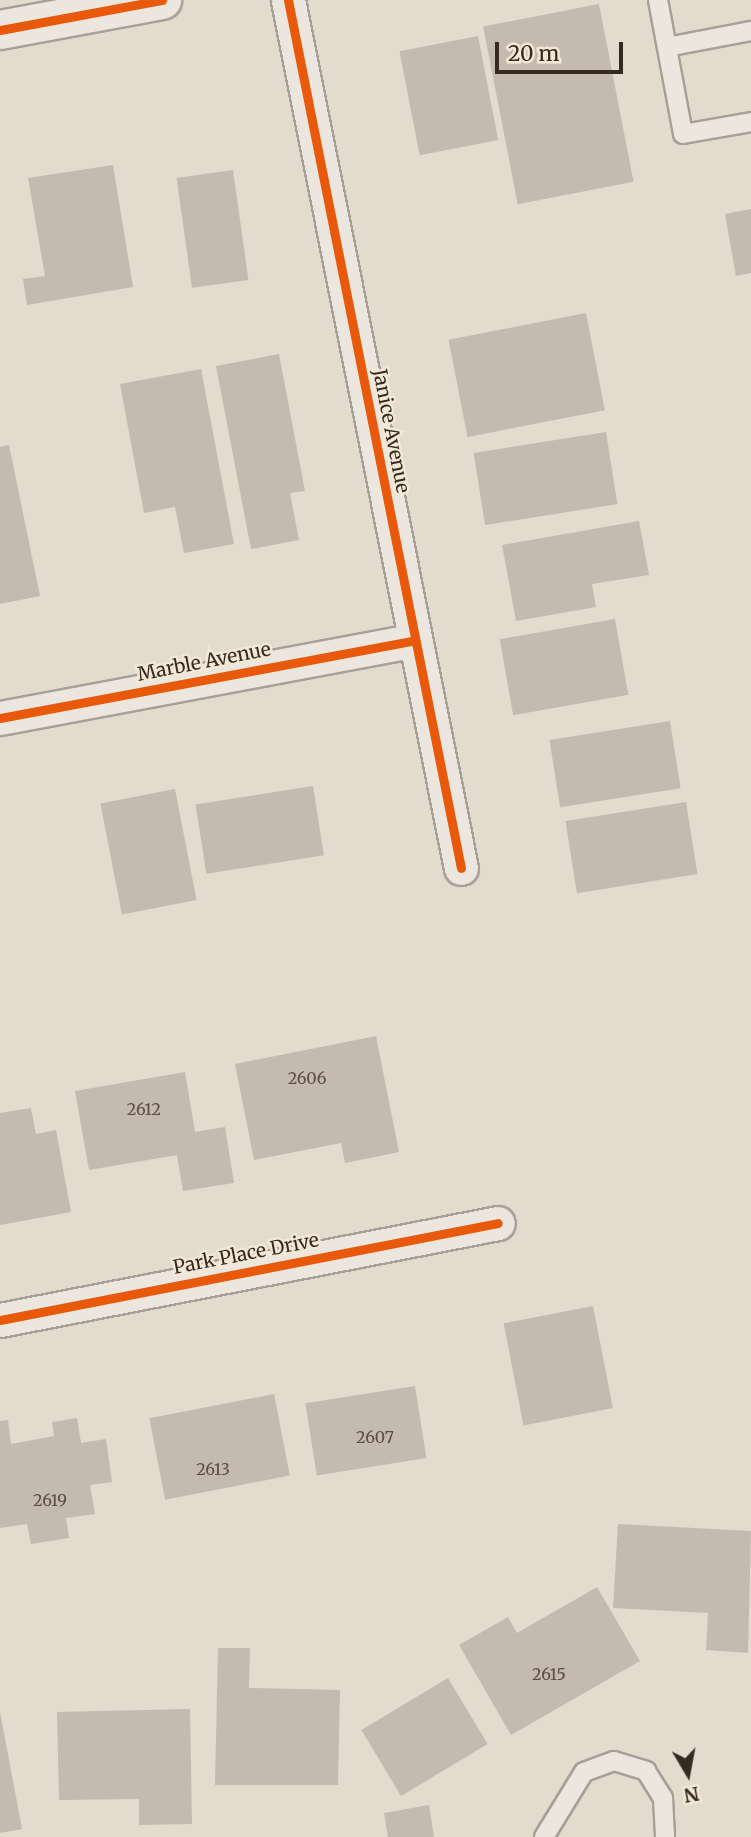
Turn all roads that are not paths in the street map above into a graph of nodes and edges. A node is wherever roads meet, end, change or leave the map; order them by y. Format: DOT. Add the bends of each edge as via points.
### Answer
graph roads {
  1 [pos="162,0"];
  2 [pos="288,0"];
  3 [pos="658,0"];
  4 [pos="81,7"];
  5 [pos="0,30"];
  6 [pos="751,31"];
  7 [pos="667,47"];
  8 [pos="751,122"];
  9 [pos="415,640"];
  10 [pos="0,718"];
  11 [pos="461,868"];
  12 [pos="498,1223"];
  13 [pos="0,1320"];
  14 [pos="544,1837"];
  15 [pos="665,1837"];
  1 -- 4 [label="street"];
  2 -- 9 [label="street, Janice Avenue"];
  3 -- 7 [label="lane"];
  4 -- 5 [label="street"];
  6 -- 7 [label="lane"];
  7 -- 8 [label="lane" via="683,134"];
  9 -- 10 [label="street, Marble Avenue"];
  9 -- 11 [label="street, Janice Avenue"];
  12 -- 13 [label="street, Park Place Drive"];
  14 -- 15 [label="lane" via="584,1772 614,1760 646,1771 663,1798"];
}
